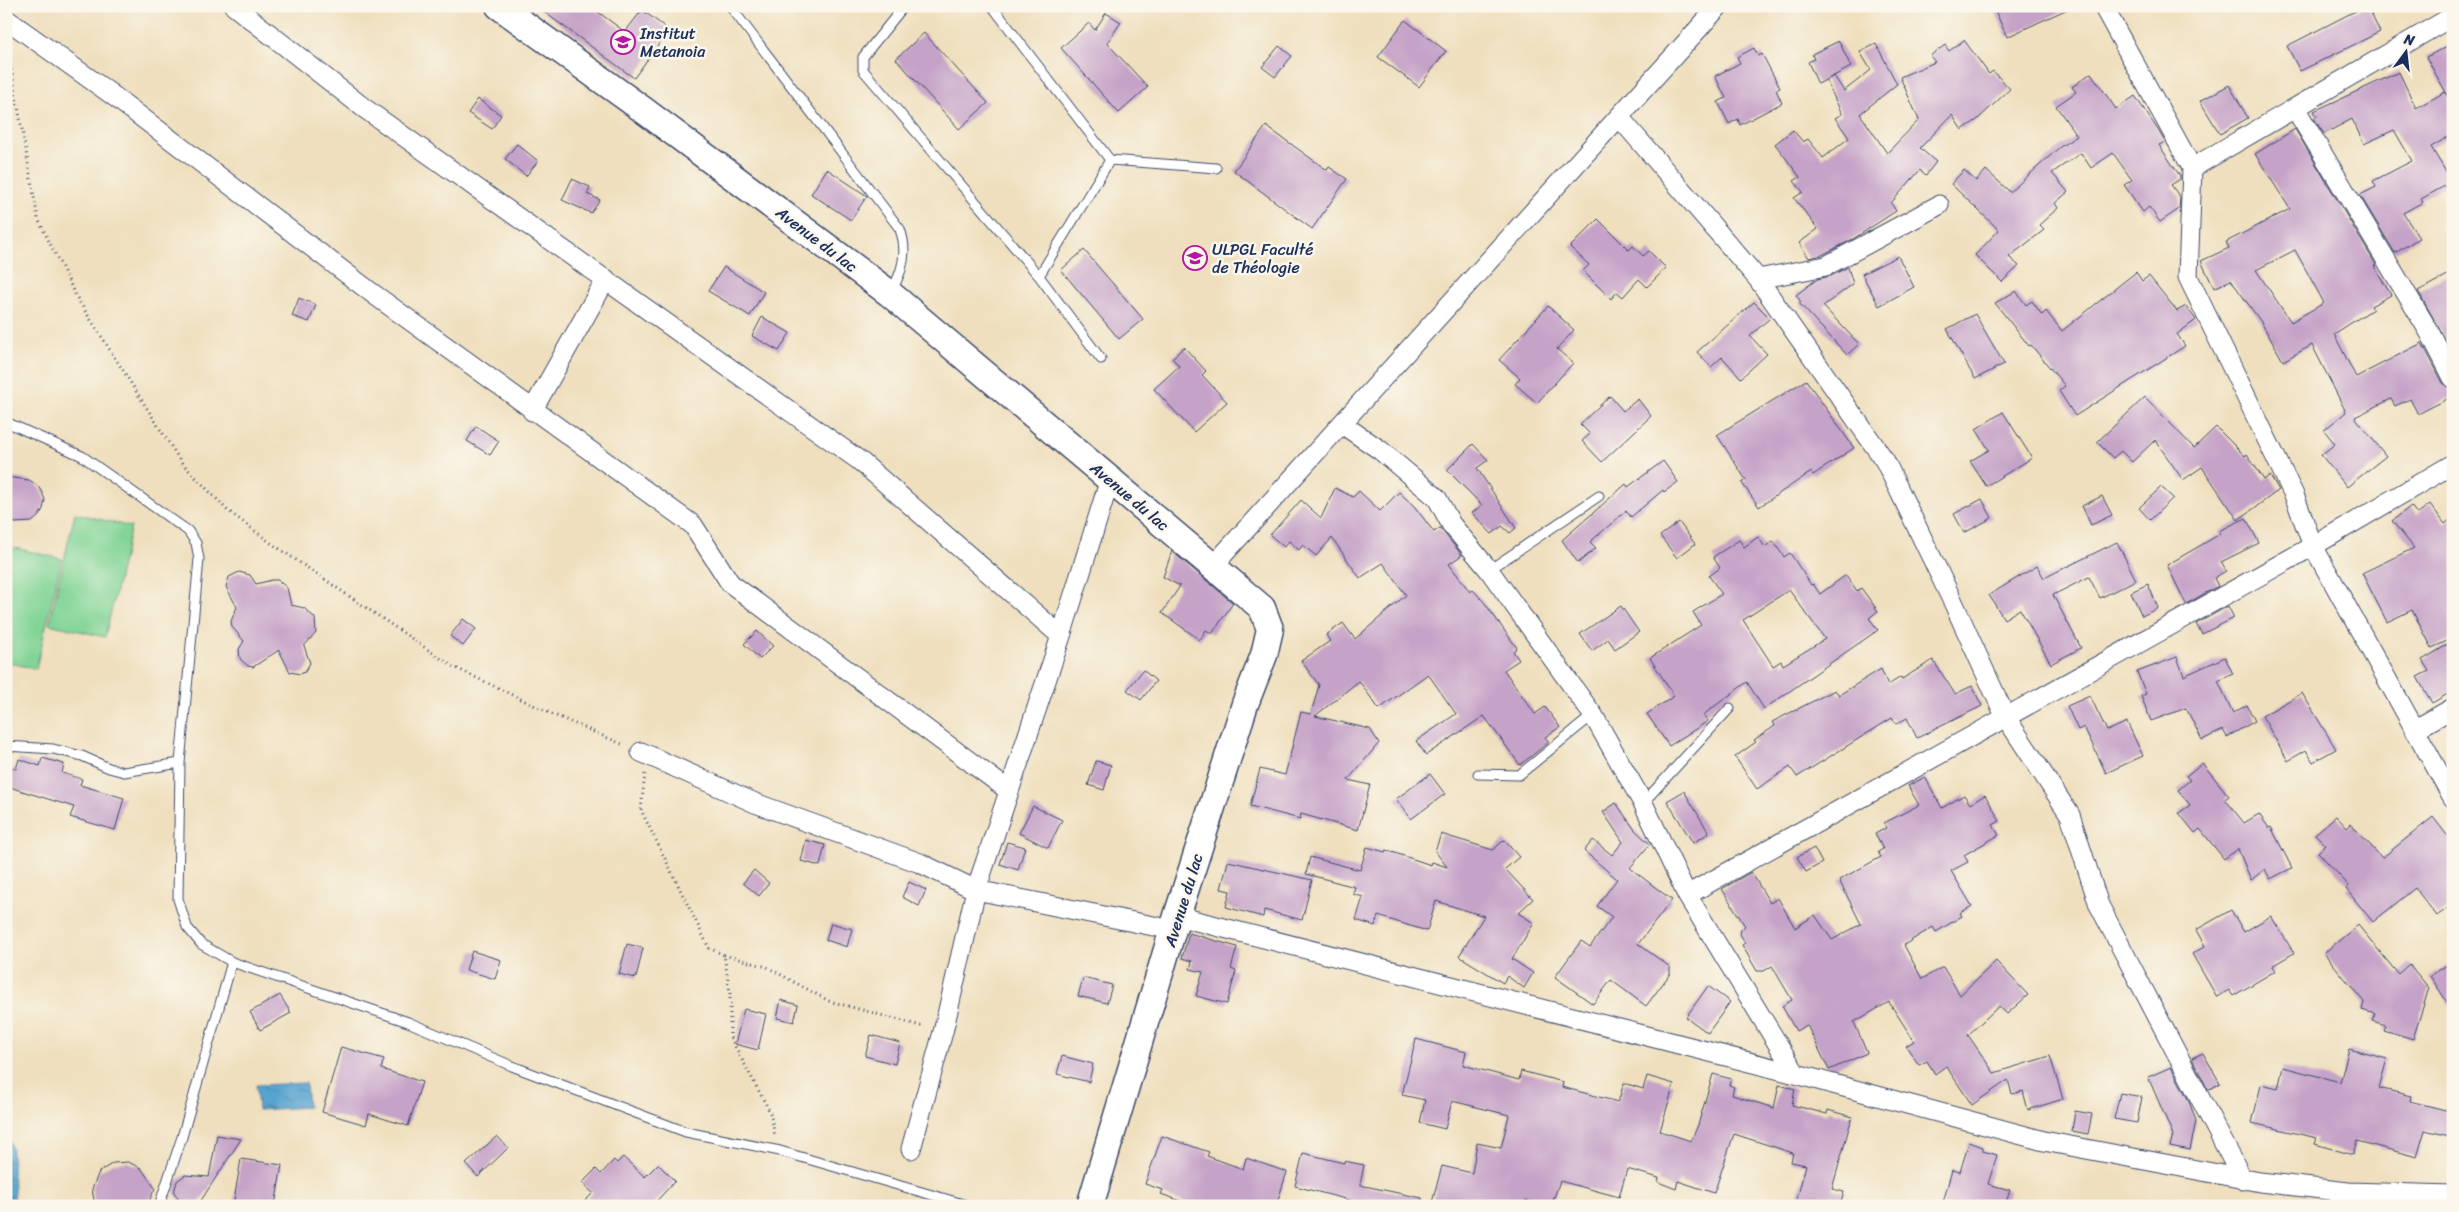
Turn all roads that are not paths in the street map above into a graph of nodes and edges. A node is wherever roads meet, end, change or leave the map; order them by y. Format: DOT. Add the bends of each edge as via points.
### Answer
graph roads {
  1 [pos="234,6"];
  2 [pos="499,6"];
  3 [pos="730,6"];
  4 [pos="904,6"];
  5 [pos="992,6"];
  6 [pos="1720,6"];
  7 [pos="2103,6"];
  8 [pos="2453,16"];
  9 [pos="6,18"];
  10 [pos="2295,108"];
  11 [pos="1620,118"];
  12 [pos="1110,160"];
  13 [pos="1216,168"];
  14 [pos="2192,168"];
  15 [pos="1939,205"];
  16 [pos="1039,276"];
  17 [pos="606,279"];
  18 [pos="1758,279"];
  19 [pos="889,293"];
  20 [pos="1101,359"];
  21 [pos="2453,378"];
  22 [pos="532,411"];
  23 [pos="6,422"];
  24 [pos="1342,424"];
  25 [pos="2453,464"];
  26 [pos="1110,479"];
  27 [pos="1599,496"];
  28 [pos="2313,546"];
  29 [pos="1214,566"];
  30 [pos="1489,570"];
  31 [pos="1061,636"];
  32 [pos="1730,708"];
  33 [pos="2453,708"];
  34 [pos="1593,715"];
  35 [pos="2006,716"];
  36 [pos="2414,730"];
  37 [pos="6,746"];
  38 [pos="642,752"];
  39 [pos="180,763"];
  40 [pos="1478,774"];
  41 [pos="1008,790"];
  42 [pos="2453,798"];
  43 [pos="1643,803"];
  44 [pos="976,890"];
  45 [pos="1687,895"];
  46 [pos="1175,923"];
  47 [pos="232,962"];
  48 [pos="1796,1074"];
  49 [pos="911,1149"];
  50 [pos="2243,1180"];
  51 [pos="2453,1195"];
  52 [pos="159,1206"];
  53 [pos="970,1206"];
  54 [pos="1090,1206"];
  1 -- 17 [label="street" via="364,108"];
  2 -- 19 [label="main road, Avenue du lac"];
  3 -- 19 [label="lane" via="900,229 905,240 901,275"];
  4 -- 16 [label="lane" via="863,57 863,70"];
  5 -- 12 [label="lane"];
  6 -- 11 [label="street"];
  7 -- 14 [label="street"];
  8 -- 10 [label="street"];
  9 -- 22 [label="street"];
  10 -- 14 [label="street"];
  10 -- 21 [label="street" via="2430,333"];
  11 -- 18 [label="street"];
  11 -- 24 [label="street"];
  12 -- 13 [label="lane"];
  12 -- 16 [label="lane"];
  14 -- 28 [label="street" via="2188,276 2294,495"];
  15 -- 18 [label="street" via="1826,266"];
  16 -- 20 [label="lane"];
  17 -- 22 [label="street"];
  17 -- 31 [label="street" via="860,461"];
  18 -- 35 [label="street" via="1884,461"];
  19 -- 26 [label="main road, Avenue du lac"];
  22 -- 41 [label="street" via="693,525 730,583"];
  23 -- 39 [label="lane" via="82,456 188,531 196,543 199,559"];
  24 -- 29 [label="street"];
  24 -- 30 [label="street" via="1380,450 1437,498 1451,524"];
  25 -- 28 [label="street"];
  26 -- 29 [label="main road, Avenue du lac"];
  26 -- 31 [label="street"];
  27 -- 30 [label="lane"];
  28 -- 35 [label="street"];
  28 -- 36 [label="street"];
  29 -- 46 [label="main road, Avenue du lac" via="1262,608 1270,629"];
  30 -- 34 [label="street"];
  31 -- 41 [label="street"];
  32 -- 43 [label="lane"];
  33 -- 36 [label="street"];
  34 -- 40 [label="lane" via="1520,775"];
  34 -- 43 [label="street"];
  35 -- 45 [label="street"];
  35 -- 50 [label="street" via="2070,815 2099,905"];
  36 -- 42 [label="street"];
  37 -- 39 [label="lane" via="67,752 124,772"];
  38 -- 44 [label="street" via="755,803 920,864"];
  39 -- 47 [label="lane" via="178,899 187,927 201,944"];
  41 -- 44 [label="street"];
  43 -- 45 [label="street"];
  44 -- 46 [label="street"];
  44 -- 49 [label="street" via="943,1032"];
  45 -- 48 [label="street"];
  46 -- 48 [label="street"];
  46 -- 54 [label="main road, Avenue du lac"];
  47 -- 52 [label="lane"];
  47 -- 53 [label="lane" via="408,1022 512,1066 686,1132 780,1151"];
  48 -- 50 [label="street" via="2044,1140"];
  50 -- 51 [label="street" via="2348,1192"];
}
